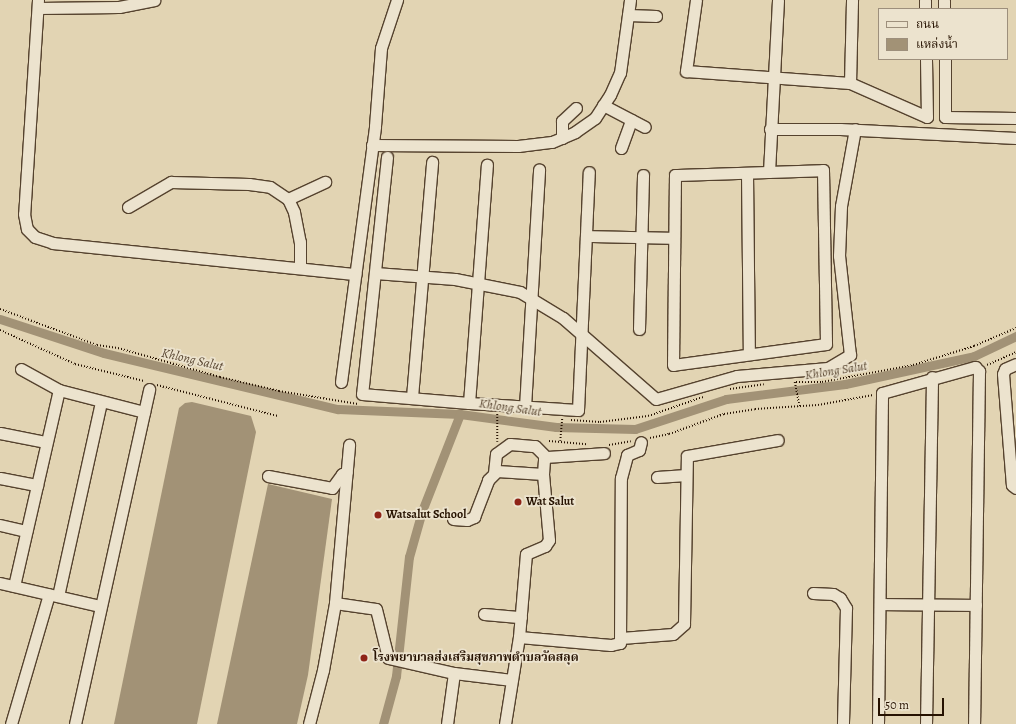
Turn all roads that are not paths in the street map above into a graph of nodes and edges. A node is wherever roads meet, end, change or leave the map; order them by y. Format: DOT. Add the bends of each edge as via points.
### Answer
graph roads {
  1 [pos="154,0"];
  2 [pos="397,0"];
  3 [pos="630,0"];
  4 [pos="696,0"];
  5 [pos="778,0"];
  6 [pos="852,0"];
  7 [pos="38,4"];
  8 [pos="628,15"];
  9 [pos="656,16"];
  10 [pos="926,60"];
  11 [pos="945,60"];
  12 [pos="773,76"];
  13 [pos="850,83"];
  14 [pos="603,105"];
  15 [pos="576,108"];
  16 [pos="1016,118"];
  17 [pos="631,120"];
  18 [pos="645,127"];
  19 [pos="770,129"];
  20 [pos="855,130"];
  21 [pos="562,138"];
  22 [pos="1016,138"];
  23 [pos="372,145"];
  24 [pos="621,148"];
  25 [pos="387,157"];
  26 [pos="432,162"];
  27 [pos="487,165"];
  28 [pos="539,169"];
  29 [pos="589,172"];
  30 [pos="769,172"];
  31 [pos="747,173"];
  32 [pos="643,175"];
  33 [pos="325,182"];
  34 [pos="288,199"];
  35 [pos="128,207"];
  36 [pos="586,236"];
  37 [pos="642,237"];
  38 [pos="674,238"];
  39 [pos="300,268"];
  40 [pos="375,272"];
  41 [pos="355,274"];
  42 [pos="422,276"];
  43 [pos="478,283"];
  44 [pos="533,299"];
  45 [pos="639,329"];
  46 [pos="580,333"];
  47 [pos="749,354"];
  48 [pos="1016,364"];
  49 [pos="21,370"];
  50 [pos="932,377"];
  51 [pos="341,382"];
  52 [pos="150,385"];
  53 [pos="59,390"];
  54 [pos="412,397"];
  55 [pos="101,402"];
  56 [pos="469,403"];
  57 [pos="525,407"];
  58 [pos="144,412"];
  59 [pos="0,432"];
  60 [pos="641,440"];
  61 [pos="778,440"];
  62 [pos="46,442"];
  63 [pos="349,445"];
  64 [pos="605,449"];
  65 [pos="546,457"];
  66 [pos="347,472"];
  67 [pos="494,473"];
  68 [pos="543,474"];
  69 [pos="686,475"];
  70 [pos="268,476"];
  71 [pos="657,477"];
  72 [pos="0,478"];
  73 [pos="37,485"];
  74 [pos="1016,488"];
  75 [pos="453,519"];
  76 [pos="0,525"];
  77 [pos="26,531"];
  78 [pos="0,583"];
  79 [pos="14,586"];
  80 [pos="813,593"];
  81 [pos="53,595"];
  82 [pos="334,603"];
  83 [pos="880,604"];
  84 [pos="930,604"];
  85 [pos="976,605"];
  86 [pos="100,606"];
  87 [pos="484,614"];
  88 [pos="520,627"];
  89 [pos="621,638"];
  90 [pos="454,673"];
  91 [pos="512,680"];
  92 [pos="11,724"];
  93 [pos="75,724"];
  94 [pos="309,724"];
  95 [pos="447,724"];
  96 [pos="505,724"];
  97 [pos="843,724"];
  98 [pos="878,724"];
  99 [pos="926,724"];
  100 [pos="974,724"];
  1 -- 7 [label="street" via="119,7"];
  2 -- 23 [label="street" via="381,48"];
  3 -- 8 [label="street"];
  4 -- 12 [label="street" via="686,71"];
  5 -- 12 [label="street"];
  6 -- 13 [label="street"];
  7 -- 39 [label="street" via="24,214 27,229 35,237 53,243"];
  8 -- 9 [label="street"];
  8 -- 14 [label="street" via="620,73"];
  10 -- 13 [label="street" via="927,117"];
  11 -- 16 [label="street" via="946,116"];
  12 -- 13 [label="street"];
  12 -- 19 [label="street"];
  14 -- 17 [label="street"];
  14 -- 21 [label="street" via="594,118"];
  15 -- 21 [label="street" via="562,121"];
  17 -- 18 [label="street"];
  17 -- 24 [label="street"];
  19 -- 20 [label="street"];
  19 -- 30 [label="street"];
  20 -- 22 [label="street"];
  20 -- 46 [label="street" via="841,206 839,256 850,355 828,368 737,376 656,399"];
  21 -- 23 [label="street" via="552,142 518,146"];
  23 -- 41 [label="street"];
  25 -- 40 [label="street"];
  26 -- 42 [label="street"];
  27 -- 43 [label="street"];
  28 -- 44 [label="street"];
  29 -- 36 [label="street"];
  30 -- 31 [label="street"];
  30 -- 47 [label="street" via="823,170 826,344"];
  31 -- 38 [label="street" via="675,175"];
  31 -- 47 [label="street"];
  32 -- 37 [label="street"];
  33 -- 34 [label="street"];
  34 -- 35 [label="street" via="276,189 258,185 178,182 166,183"];
  34 -- 39 [label="street" via="294,212 300,242"];
  36 -- 37 [label="street"];
  36 -- 46 [label="street"];
  37 -- 38 [label="street"];
  37 -- 45 [label="street"];
  38 -- 47 [label="street" via="673,365"];
  39 -- 41 [label="street"];
  40 -- 42 [label="street"];
  40 -- 54 [label="street" via="362,394"];
  41 -- 51 [label="street"];
  42 -- 43 [label="street"];
  42 -- 54 [label="street"];
  43 -- 44 [label="street" via="520,292"];
  43 -- 56 [label="street"];
  44 -- 46 [label="street" via="563,318"];
  44 -- 57 [label="street"];
  46 -- 57 [label="street" via="578,410"];
  48 -- 74 [label="street" via="1005,369 1003,374 1012,485"];
  49 -- 53 [label="street"];
  50 -- 83 [label="street" via="882,392"];
  50 -- 84 [label="street"];
  50 -- 85 [label="street" via="974,367 979,370"];
  52 -- 58 [label="street"];
  53 -- 55 [label="street"];
  53 -- 62 [label="street"];
  54 -- 56 [label="street"];
  55 -- 58 [label="street"];
  55 -- 81 [label="street"];
  56 -- 57 [label="street"];
  58 -- 86 [label="street"];
  59 -- 62 [label="street"];
  60 -- 89 [label="street" via="639,450 627,455 621,478"];
  61 -- 69 [label="street" via="689,454 686,458"];
  62 -- 73 [label="street"];
  63 -- 66 [label="street"];
  64 -- 65 [label="street"];
  65 -- 67 [label="street" via="536,446 510,444 496,454"];
  65 -- 68 [label="street"];
  66 -- 70 [label="street" via="342,474 332,488"];
  66 -- 82 [label="street"];
  67 -- 68 [label="street" via="503,471"];
  67 -- 75 [label="street" via="488,480 474,517 467,520"];
  68 -- 88 [label="street" via="549,540 545,546 526,554"];
  69 -- 71 [label="street"];
  69 -- 89 [label="street" via="684,624 673,634"];
  72 -- 73 [label="street"];
  73 -- 77 [label="street"];
  76 -- 77 [label="street"];
  77 -- 79 [label="street"];
  78 -- 79 [label="street"];
  79 -- 81 [label="street"];
  80 -- 97 [label="street" via="833,594 840,598 846,608"];
  81 -- 86 [label="street"];
  81 -- 92 [label="street"];
  82 -- 90 [label="street" via="376,609 388,658"];
  82 -- 94 [label="street" via="323,670"];
  83 -- 84 [label="street"];
  83 -- 98 [label="street"];
  84 -- 85 [label="street"];
  84 -- 99 [label="street"];
  85 -- 100 [label="street"];
  86 -- 93 [label="street"];
  87 -- 88 [label="street"];
  88 -- 89 [label="street" via="611,645 619,644"];
  88 -- 91 [label="street"];
  90 -- 91 [label="street"];
  90 -- 95 [label="street"];
  91 -- 96 [label="street"];
}
